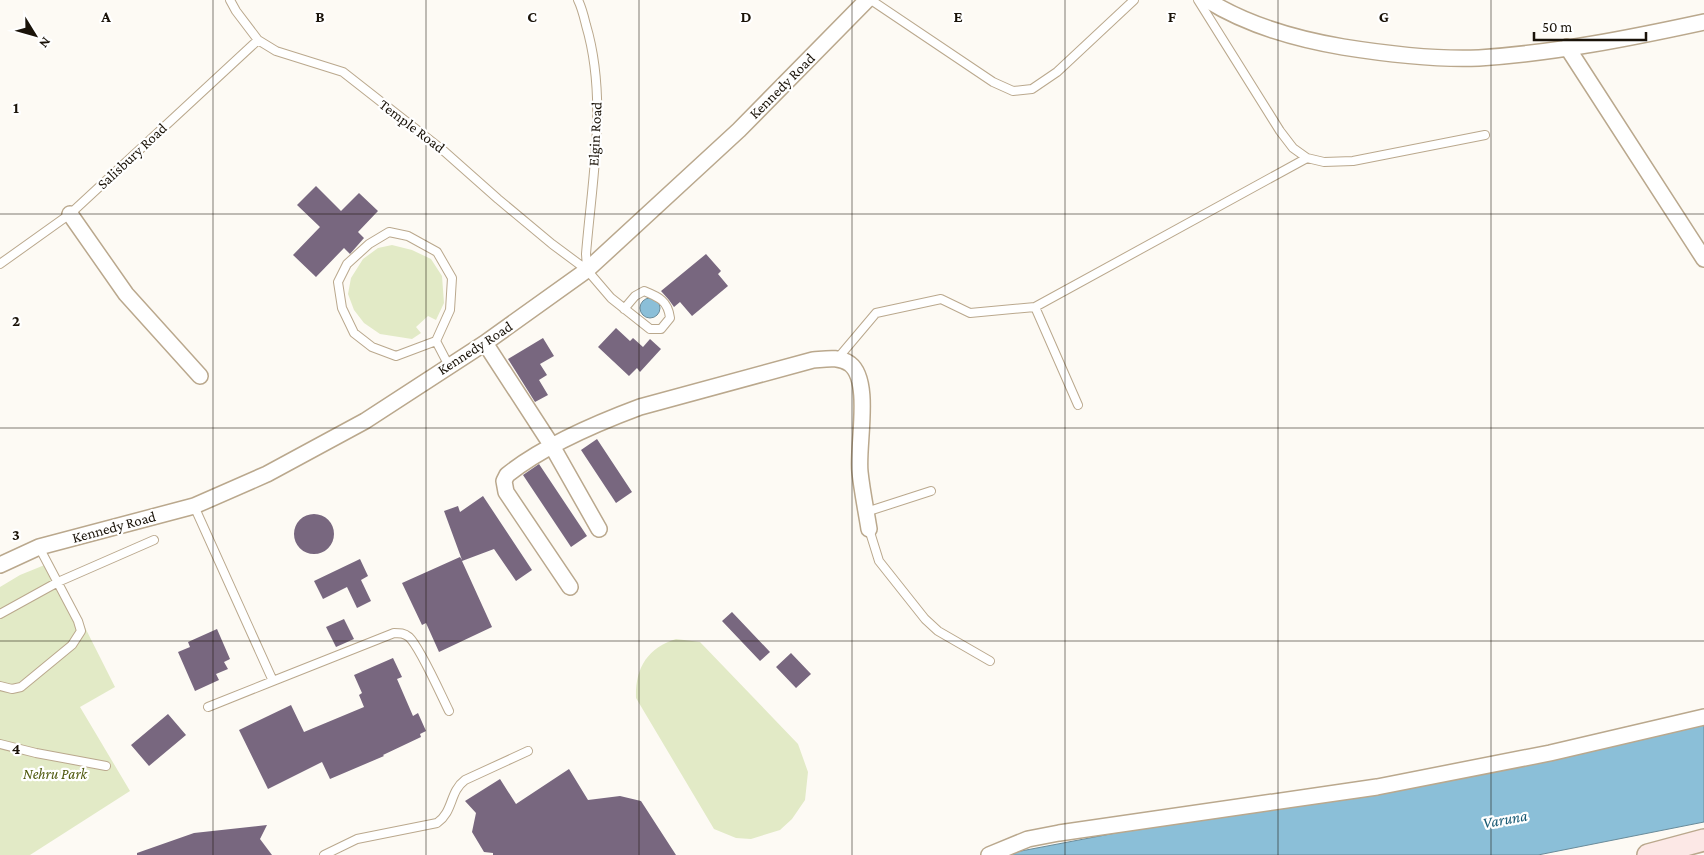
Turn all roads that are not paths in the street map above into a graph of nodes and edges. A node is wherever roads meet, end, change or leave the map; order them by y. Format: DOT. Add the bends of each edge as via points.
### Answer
graph roads {
  1 [pos="230,0"];
  2 [pos="578,0"];
  3 [pos="867,0"];
  4 [pos="871,0"];
  5 [pos="1134,0"];
  6 [pos="1198,0"];
  7 [pos="1207,0"];
  8 [pos="1704,22"];
  9 [pos="258,40"];
  10 [pos="1567,47"];
  11 [pos="1484,135"];
  12 [pos="1307,158"];
  13 [pos="70,214"];
  14 [pos="1704,259"];
  15 [pos="0,264"];
  16 [pos="587,270"];
  17 [pos="1035,307"];
  18 [pos="624,308"];
  19 [pos="436,342"];
  20 [pos="485,343"];
  21 [pos="838,358"];
  22 [pos="449,366"];
  23 [pos="200,376"];
  24 [pos="1078,405"];
  25 [pos="552,446"];
  26 [pos="931,491"];
  27 [pos="194,506"];
  28 [pos="866,512"];
  29 [pos="599,529"];
  30 [pos="869,529"];
  31 [pos="154,540"];
  32 [pos="39,546"];
  33 [pos="0,566"];
  34 [pos="58,582"];
  35 [pos="570,587"];
  36 [pos="0,614"];
  37 [pos="990,661"];
  38 [pos="273,681"];
  39 [pos="0,686"];
  40 [pos="208,707"];
  41 [pos="449,711"];
  42 [pos="1704,717"];
  43 [pos="0,744"];
  44 [pos="528,751"];
  45 [pos="106,766"];
  46 [pos="1704,840"];
  47 [pos="324,855"];
  48 [pos="989,855"];
  49 [pos="1648,855"];
  1 -- 9 [label="lane, Temple Road"];
  2 -- 16 [label="lane, Elgin Road" via="589,37 596,79 597,113"];
  3 -- 16 [label="street, Kennedy Road" via="739,130"];
  4 -- 5 [label="lane" via="993,82 1013,91 1032,89 1057,72"];
  6 -- 12 [label="lane" via="1280,131 1293,148"];
  7 -- 10 [label="street" via="1283,33 1356,49 1415,56 1477,58"];
  8 -- 10 [label="street" via="1631,38"];
  9 -- 13 [label="lane, Salisbury Road"];
  9 -- 16 [label="lane, Temple Road" via="276,51 343,72"];
  10 -- 14 [label="street"];
  11 -- 12 [label="lane" via="1354,161 1324,162"];
  12 -- 17 [label="lane"];
  13 -- 15 [label="lane, Salisbury Road"];
  13 -- 23 [label="street" via="126,294"];
  16 -- 18 [label="lane, Temple Road"];
  16 -- 20 [label="street, Kennedy Road"];
  17 -- 21 [label="lane" via="970,313 941,299 876,313"];
  17 -- 24 [label="lane"];
  18 -- 18 [label="lane" via="650,329 661,329 670,318 669,309 659,297 644,291"];
  19 -- 19 [label="lane" via="450,310 452,278 437,252 408,236 389,232 369,244 347,264 338,282 342,308 354,333 372,347 396,356"];
  19 -- 22 [label="lane"];
  20 -- 22 [label="street, Kennedy Road"];
  20 -- 25 [label="street"];
  21 -- 25 [label="street" via="805,362 640,407"];
  21 -- 28 [label="street" via="851,365 860,378 860,470"];
  22 -- 27 [label="street, Kennedy Road" via="365,421 267,474"];
  25 -- 29 [label="street"];
  25 -- 35 [label="street" via="508,475 504,487"];
  26 -- 28 [label="lane"];
  27 -- 32 [label="street, Kennedy Road"];
  27 -- 38 [label="lane"];
  28 -- 30 [label="street"];
  30 -- 37 [label="lane" via="879,560 925,619 938,631"];
  31 -- 34 [label="lane"];
  32 -- 33 [label="street, Kennedy Road"];
  32 -- 34 [label="lane"];
  34 -- 36 [label="lane"];
  34 -- 39 [label="lane" via="80,626 77,638 21,687"];
  38 -- 40 [label="lane"];
  38 -- 41 [label="lane" via="394,633 402,633 417,649"];
  42 -- 48 [label="street" via="1550,753 1377,786 1059,833 1028,839"];
  43 -- 45 [label="lane"];
  44 -- 47 [label="lane" via="465,780 454,792 445,817 437,823 357,838"];
  46 -- 49 [label="street"];
}
